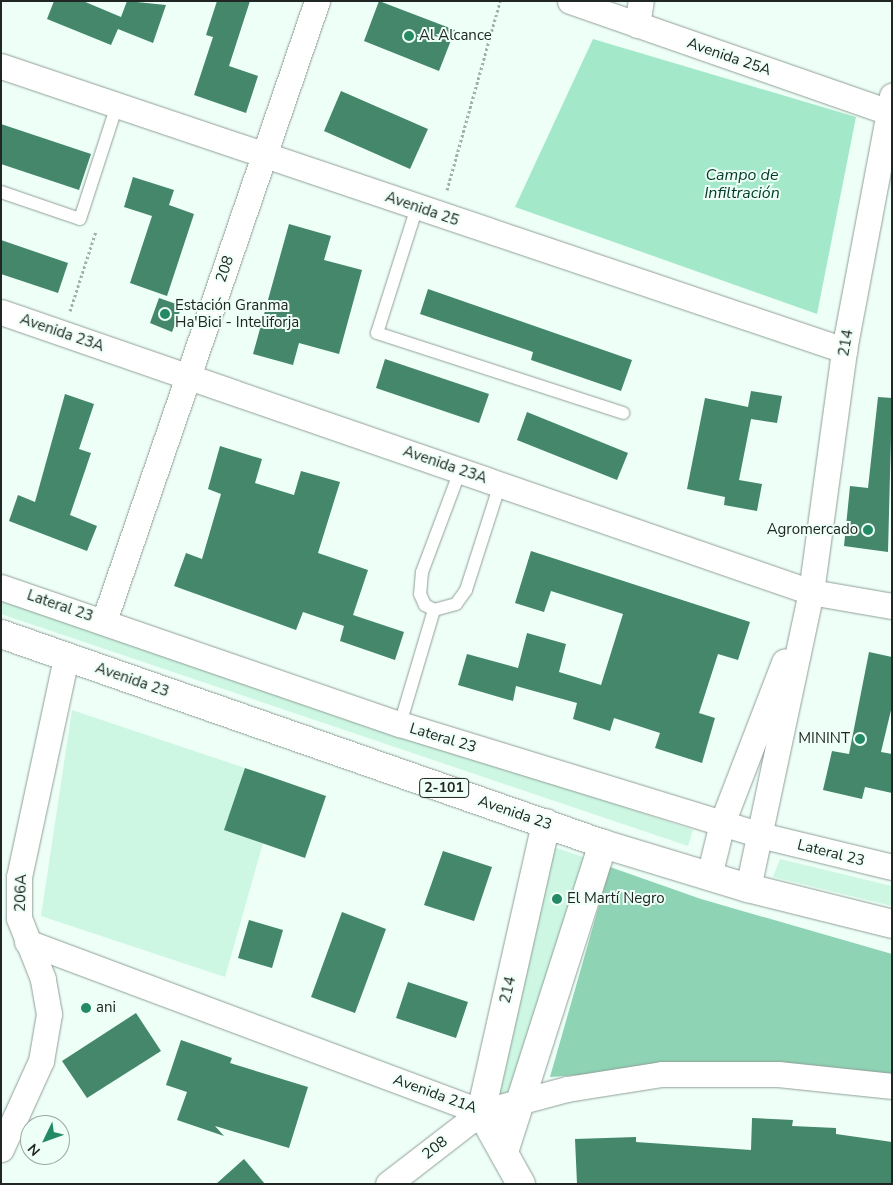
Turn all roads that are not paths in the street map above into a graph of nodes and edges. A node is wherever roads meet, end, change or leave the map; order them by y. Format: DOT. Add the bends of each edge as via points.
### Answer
graph roads {
  1 [pos="317,1"];
  2 [pos="570,1"];
  3 [pos="639,13"];
  4 [pos="1,66"];
  5 [pos="890,104"];
  6 [pos="117,105"];
  7 [pos="264,155"];
  8 [pos="1,192"];
  9 [pos="429,211"];
  10 [pos="1,312"];
  11 [pos="844,350"];
  12 [pos="188,376"];
  13 [pos="623,413"];
  14 [pos="460,471"];
  15 [pos="500,484"];
  16 [pos="1,587"];
  17 [pos="810,592"];
  18 [pos="892,606"];
  19 [pos="434,610"];
  20 [pos="104,621"];
  21 [pos="1,634"];
  22 [pos="66,657"];
  23 [pos="400,724"];
  24 [pos="546,823"];
  25 [pos="722,823"];
  26 [pos="760,835"];
  27 [pos="603,844"];
  28 [pos="892,867"];
  29 [pos="709,876"];
  30 [pos="748,888"];
  31 [pos="892,924"];
  32 [pos="27,942"];
  33 [pos="892,1086"];
  34 [pos="521,1098"];
  35 [pos="481,1112"];
  36 [pos="1,1149"];
  37 [pos="504,1152"];
  38 [pos="388,1184"];
  39 [pos="521,1184"];
  1 -- 7 [label="street, 208"];
  2 -- 3 [label="street, Avenida 25A"];
  3 -- 5 [label="street, Avenida 25A"];
  4 -- 6 [label="street, Avenida 25"];
  5 -- 11 [label="street, 214"];
  6 -- 7 [label="street, Avenida 25"];
  6 -- 8 [label="lane" via="80,218"];
  7 -- 9 [label="street, Avenida 25"];
  7 -- 12 [label="street, 208"];
  9 -- 11 [label="street, Avenida 25"];
  9 -- 13 [label="lane" via="377,333"];
  10 -- 12 [label="street, Avenida 23A"];
  11 -- 17 [label="street, 214"];
  12 -- 14 [label="street, Avenida 23A"];
  12 -- 20 [label="street, 208"];
  14 -- 15 [label="street, Avenida 23A"];
  14 -- 19 [label="lane" via="422,572 420,594 425,605"];
  15 -- 17 [label="street, Avenida 23A"];
  15 -- 19 [label="lane" via="466,590 456,604"];
  16 -- 20 [label="street, Lateral 23"];
  17 -- 18 [label="street, Avenida 23A"];
  17 -- 25 [label="street, 214"];
  17 -- 26 [label="street, 214"];
  19 -- 23 [label="lane"];
  20 -- 23 [label="street, Lateral 23"];
  21 -- 22 [label="main road, Avenida 23 / 2-101"];
  22 -- 24 [label="main road, Avenida 23 / 2-101"];
  22 -- 32 [label="street, 206A" via="19,877 19,918"];
  23 -- 25 [label="street, Lateral 23"];
  24 -- 27 [label="main road, Avenida 23 / 2-101"];
  24 -- 35 [label="main road, 214"];
  25 -- 26 [label="street, Lateral 23"];
  25 -- 29 [label="street, 214"];
  26 -- 28 [label="street, Lateral 23"];
  26 -- 30 [label="street, 214"];
  27 -- 29 [label="main road, Avenida 23 / 2-101"];
  27 -- 34 [label="main road"];
  29 -- 30 [label="main road, Avenida 23 / 2-101"];
  30 -- 31 [label="main road, Avenida 23 / 2-101"];
  32 -- 35 [label="street, Avenida 21A"];
  32 -- 36 [label="street, 206A" via="43,979 49,1014 41,1061"];
  33 -- 34 [label="street, Avenida 21A" via="778,1074 662,1074"];
  34 -- 35 [label="street, Avenida 21A"];
  34 -- 37 [label="main road"];
  35 -- 37 [label="main road"];
  35 -- 38 [label="street, 208"];
  37 -- 39 [label="main road"];
}
